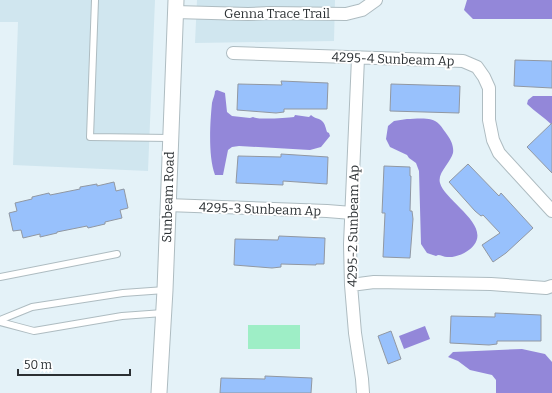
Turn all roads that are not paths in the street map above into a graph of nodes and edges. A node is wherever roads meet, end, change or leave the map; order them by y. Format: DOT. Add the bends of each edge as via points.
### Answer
graph roads {
  1 [pos="96,0"];
  2 [pos="376,0"];
  3 [pos="175,6"];
  4 [pos="233,53"];
  5 [pos="358,58"];
  6 [pos="170,138"];
  7 [pos="167,205"];
  8 [pos="552,211"];
  9 [pos="352,213"];
  10 [pos="117,254"];
  11 [pos="0,277"];
  12 [pos="351,285"];
  13 [pos="552,286"];
  14 [pos="165,290"];
  15 [pos="163,313"];
  16 [pos="0,321"];
  17 [pos="159,393"];
  18 [pos="363,393"];
  1 -- 6 [label="lane" via="90,137"];
  2 -- 3 [label="street, Genna Trace Trail" via="362,10 346,14 248,14"];
  3 -- 6 [label="street, Sunbeam Road"];
  4 -- 5 [label="street, 4295-4 Sunbeam Ap"];
  5 -- 8 [label="street, 4295-4 Sunbeam Ap" via="463,61 477,68 489,88 489,120 492,140 498,153"];
  5 -- 9 [label="street, 4295-2 Sunbeam Ap"];
  6 -- 7 [label="street, Sunbeam Road"];
  7 -- 9 [label="street, 4295-3 Sunbeam Ap"];
  7 -- 14 [label="street, Sunbeam Road"];
  9 -- 12 [label="street, 4295-2 Sunbeam Ap"];
  10 -- 11 [label="lane"];
  12 -- 13 [label="street" via="374,282 492,284 546,288"];
  12 -- 18 [label="street, 4295-2 Sunbeam Ap"];
  14 -- 15 [label="street, Sunbeam Road"];
  14 -- 16 [label="lane" via="122,293 32,307"];
  15 -- 16 [label="lane" via="122,316 34,331"];
  15 -- 17 [label="street, Sunbeam Road"];
}
